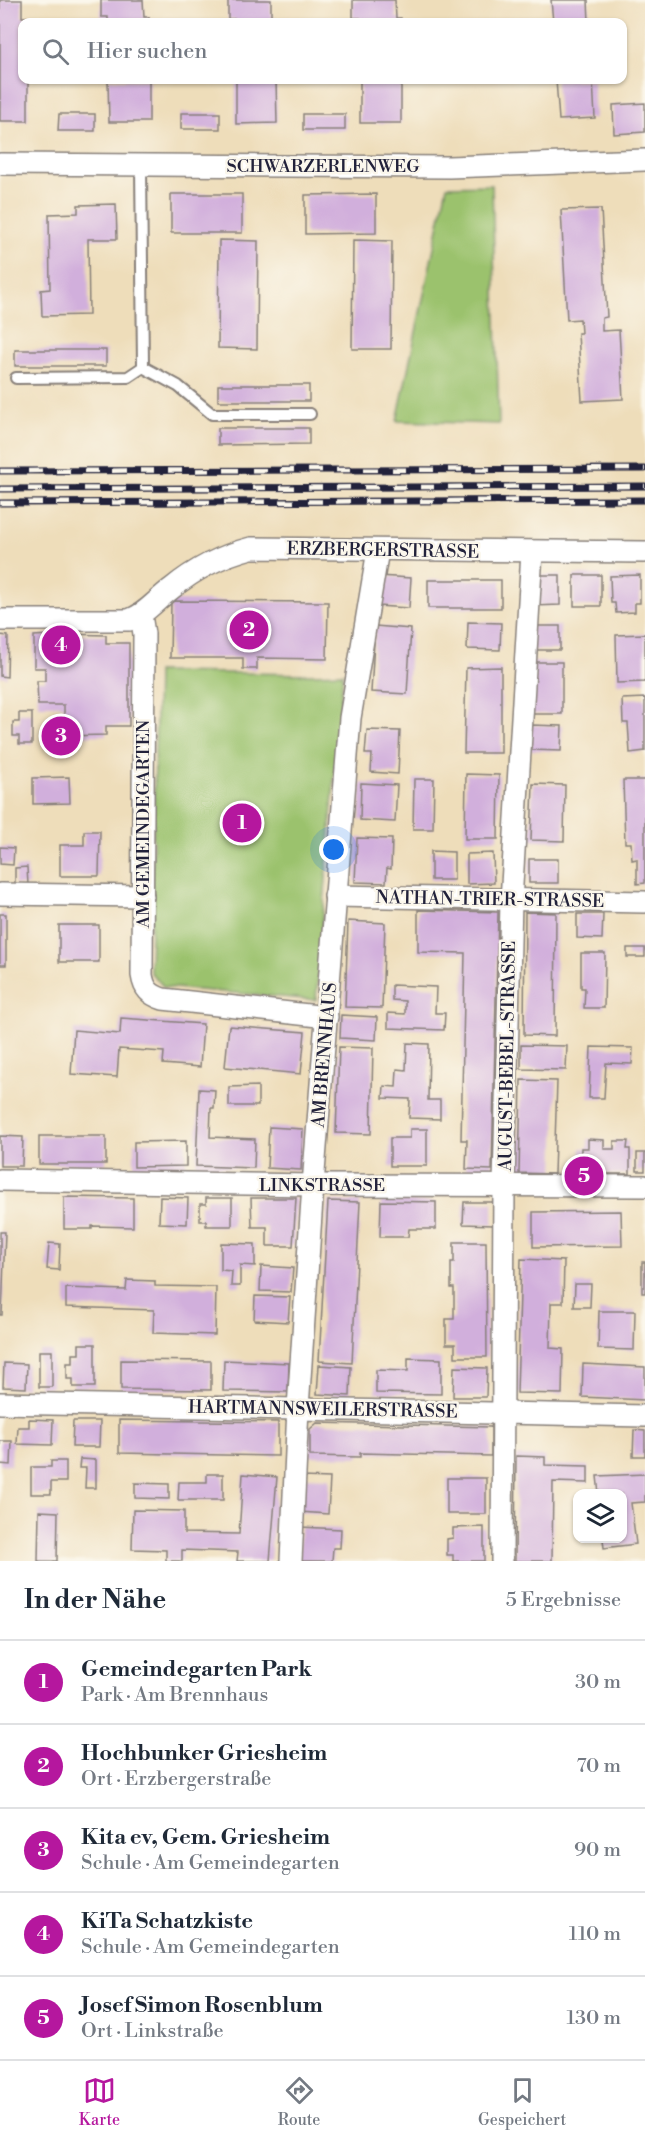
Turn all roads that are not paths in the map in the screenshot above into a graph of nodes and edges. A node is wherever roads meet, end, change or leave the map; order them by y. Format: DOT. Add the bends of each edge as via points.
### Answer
graph roads {
  1 [pos="645,160"];
  2 [pos="0,164"];
  3 [pos="141,165"];
  4 [pos="143,367"];
  5 [pos="16,378"];
  6 [pos="310,414"];
  7 [pos="378,550"];
  8 [pos="532,552"];
  9 [pos="645,552"];
  10 [pos="141,615"];
  11 [pos="0,620"];
  12 [pos="0,894"];
  13 [pos="143,896"];
  14 [pos="336,896"];
  15 [pos="511,901"];
  16 [pos="645,902"];
  17 [pos="327,1017"];
  18 [pos="0,1180"];
  19 [pos="313,1185"];
  20 [pos="504,1185"];
  21 [pos="645,1186"];
  22 [pos="0,1403"];
  23 [pos="298,1407"];
  24 [pos="503,1413"];
  25 [pos="645,1416"];
  26 [pos="291,1561"];
  27 [pos="502,1561"];
  1 -- 3 [label="street, SCHWARZERLENWEG" via="449,167"];
  2 -- 3 [label="street, SCHWARZERLENWEG"];
  3 -- 4 [label="lane"];
  4 -- 5 [label="lane" via="128,378"];
  4 -- 6 [label="lane" via="178,386 212,414"];
  7 -- 8 [label="street, ERZBERGERSTRASSE"];
  7 -- 10 [label="street, ERZBERGERSTRASSE" via="251,548 225,555 197,569"];
  7 -- 14 [label="street, AM BRENNHAUS" via="350,718"];
  8 -- 9 [label="street, ERZBERGERSTRASSE"];
  8 -- 15 [label="street, AUGUST-BEBEL-STRASSE"];
  10 -- 11 [label="street" via="116,621"];
  10 -- 13 [label="street, AM GEMEINDEGARTEN"];
  12 -- 13 [label="street"];
  13 -- 17 [label="street, AM GEMEINDEGARTEN" via="142,975 144,984 155,996"];
  14 -- 15 [label="street, NATHAN-TRIER-STRASSE"];
  14 -- 17 [label="street, AM BRENNHAUS"];
  15 -- 16 [label="street, NATHAN-TRIER-STRASSE"];
  15 -- 20 [label="street, AUGUST-BEBEL-STRASSE"];
  17 -- 19 [label="street, AM BRENNHAUS"];
  18 -- 19 [label="street, LINKSTRASSE"];
  19 -- 20 [label="street, LINKSTRASSE"];
  19 -- 23 [label="street, AM BRENNHAUS"];
  20 -- 21 [label="street, LINKSTRASSE"];
  20 -- 24 [label="street, AUGUST-BEBEL-STRASSE"];
  22 -- 23 [label="street, HARTMANNSWEILERSTRASSE"];
  23 -- 24 [label="street, HARTMANNSWEILERSTRASSE"];
  23 -- 26 [label="street, AM BRENNHAUS"];
  24 -- 25 [label="street, HARTMANNSWEILERSTRASSE"];
  24 -- 27 [label="street, AUGUST-BEBEL-STRASSE"];
}
